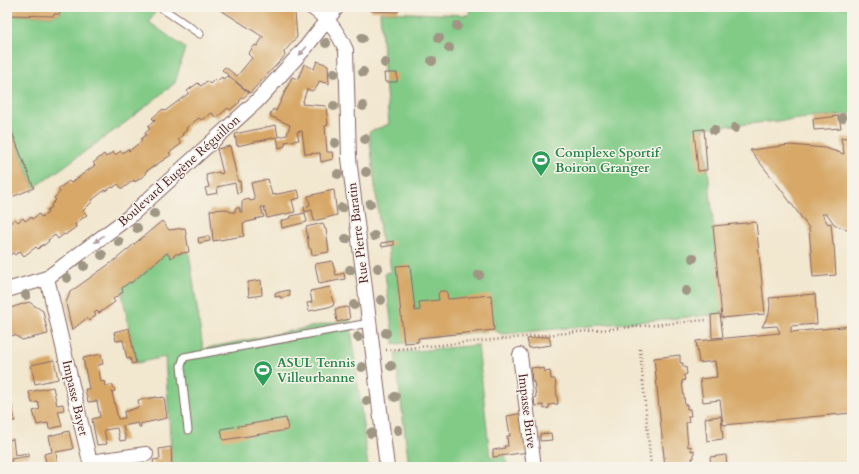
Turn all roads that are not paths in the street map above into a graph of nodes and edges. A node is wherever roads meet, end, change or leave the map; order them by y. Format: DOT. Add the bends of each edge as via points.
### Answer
graph roads {
  1 [pos="160,7"];
  2 [pos="311,7"];
  3 [pos="337,7"];
  4 [pos="328,21"];
  5 [pos="200,34"];
  6 [pos="47,278"];
  7 [pos="7,290"];
  8 [pos="369,323"];
  9 [pos="520,355"];
  10 [pos="188,430"];
  11 [pos="146,454"];
  12 [pos="387,467"];
  13 [pos="534,467"];
  1 -- 5 [label="lane"];
  2 -- 4 [label="street, Rue Pierre Baratin"];
  3 -- 4 [label="street"];
  4 -- 6 [label="street, Boulevard Eugène Réguillon, one-way" via="257,101 128,217"];
  4 -- 8 [label="street, Rue Pierre Baratin" via="346,50 349,158"];
  6 -- 7 [label="street, Boulevard Eugène Réguillon"];
  6 -- 11 [label="street, Impasse Bayet" via="90,462"];
  8 -- 10 [label="lane" via="184,357 180,366"];
  8 -- 12 [label="street, Rue Pierre Baratin"];
  9 -- 13 [label="street, Impasse Brive"];
}
